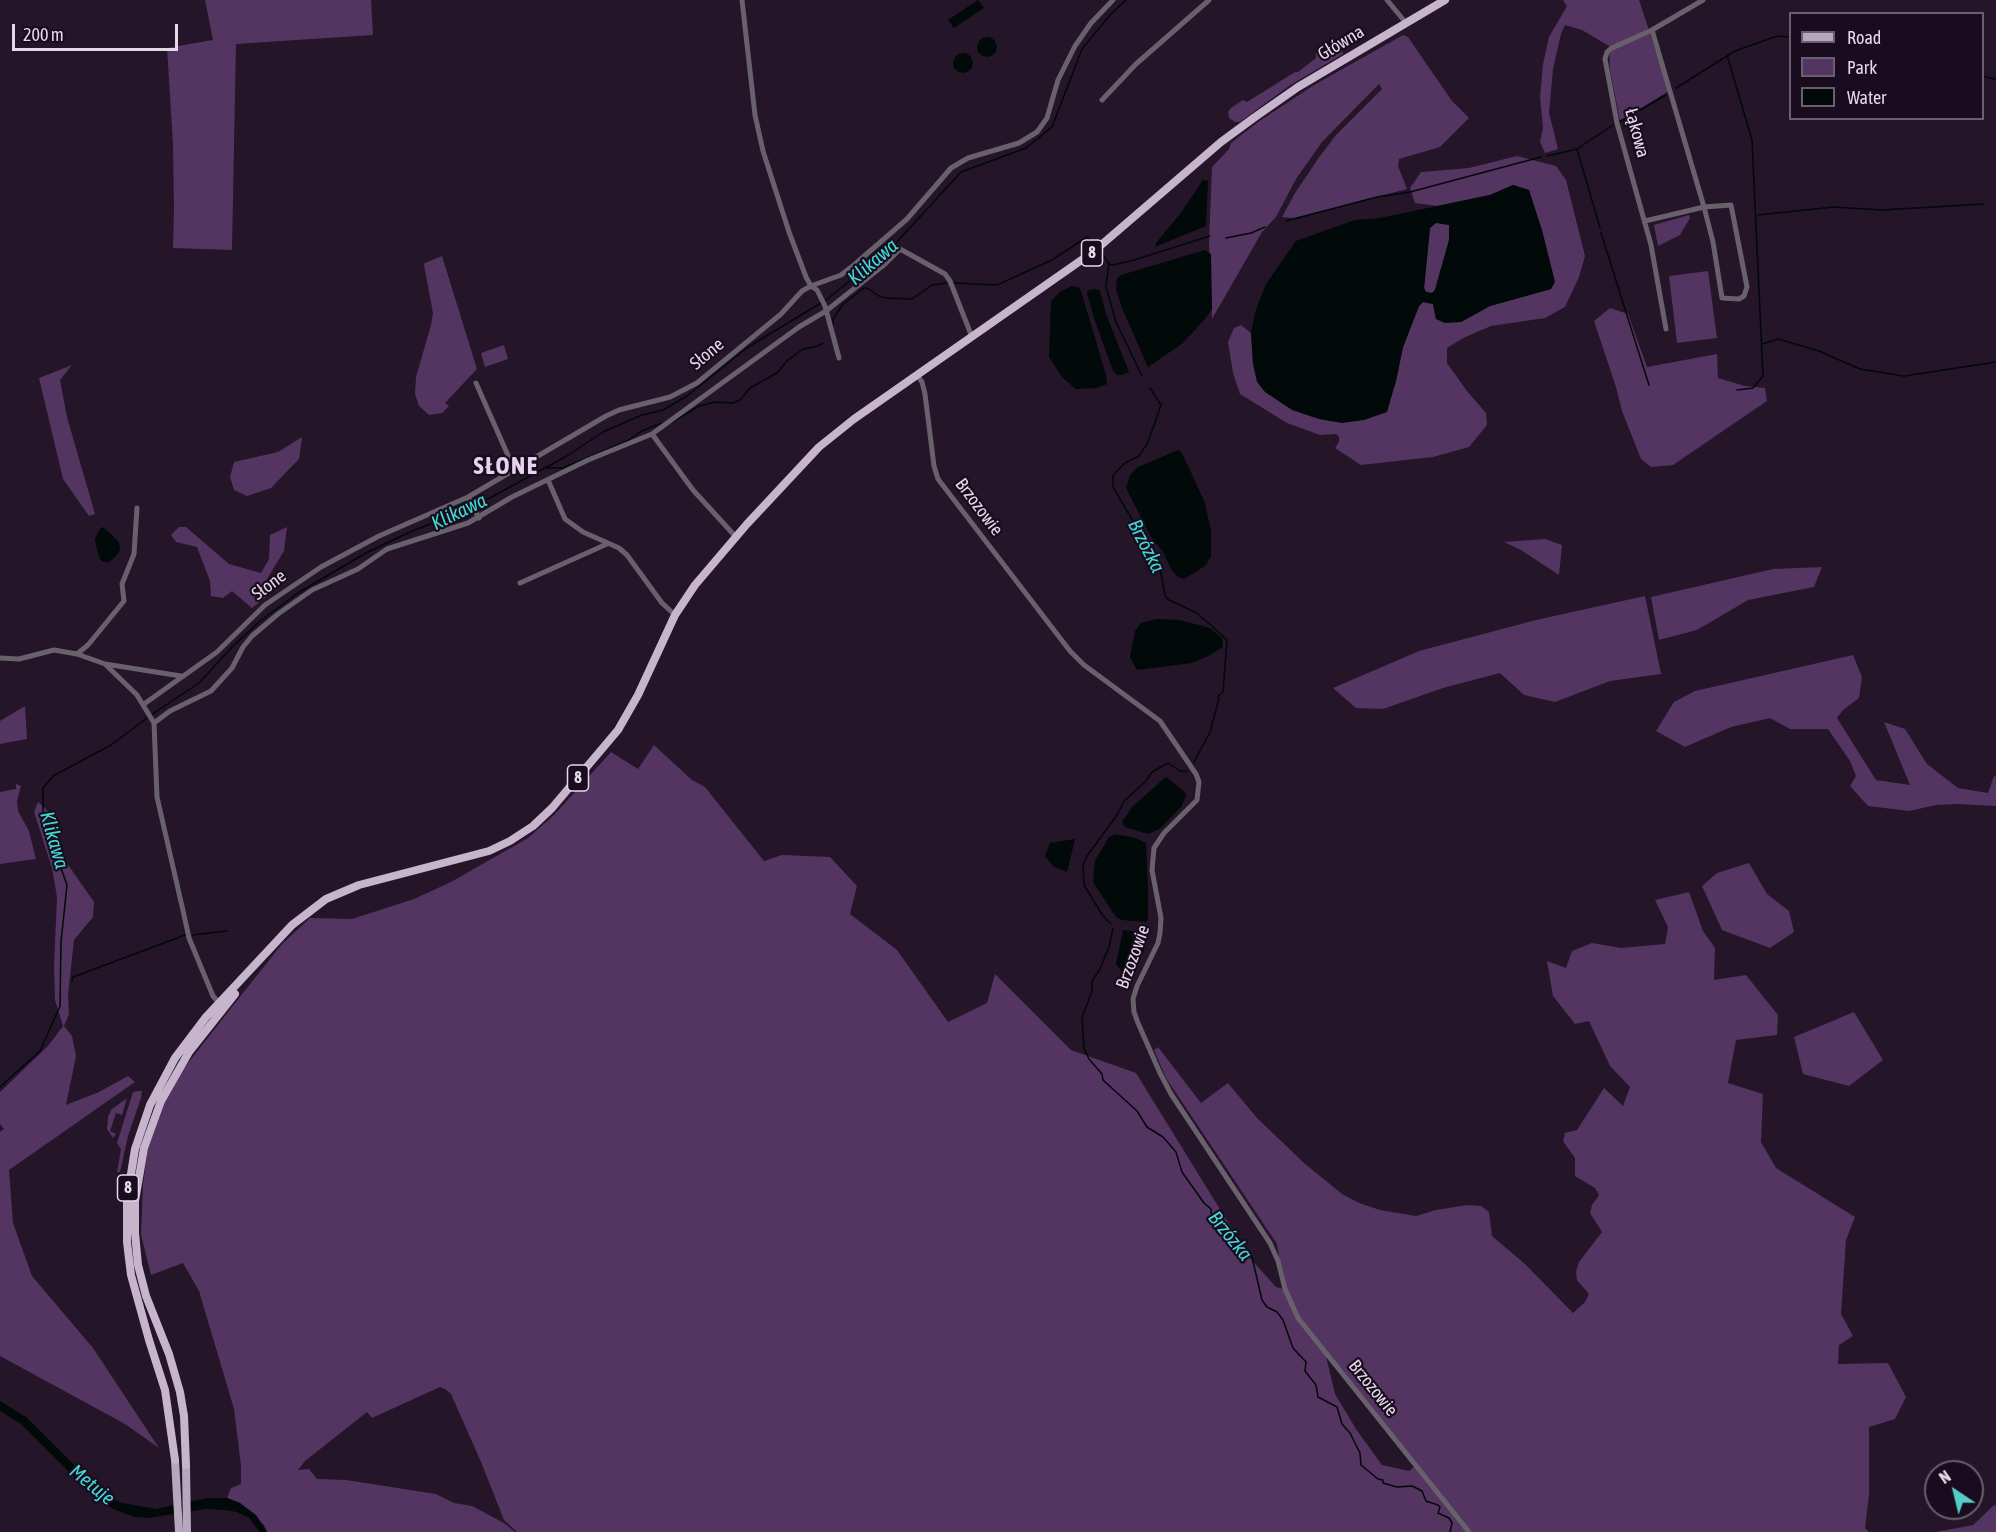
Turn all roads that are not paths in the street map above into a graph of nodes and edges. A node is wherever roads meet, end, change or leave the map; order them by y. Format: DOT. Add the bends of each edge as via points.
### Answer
graph roads {
  1 [pos="742,0"];
  2 [pos="1113,0"];
  3 [pos="1209,0"];
  4 [pos="1387,0"];
  5 [pos="1445,0"];
  6 [pos="1703,0"];
  7 [pos="1406,23"];
  8 [pos="1652,30"];
  9 [pos="1102,100"];
  10 [pos="1704,207"];
  11 [pos="1645,221"];
  12 [pos="811,285"];
  13 [pos="826,308"];
  14 [pos="1666,329"];
  15 [pos="972,337"];
  16 [pos="838,358"];
  17 [pos="918,375"];
  18 [pos="476,383"];
  19 [pos="652,434"];
  20 [pos="514,469"];
  21 [pos="548,480"];
  22 [pos="468,497"];
  23 [pos="137,508"];
  24 [pos="478,515"];
  25 [pos="736,537"];
  26 [pos="607,544"];
  27 [pos="520,583"];
  28 [pos="675,615"];
  29 [pos="77,654"];
  30 [pos="0,658"];
  31 [pos="105,664"];
  32 [pos="181,676"];
  33 [pos="146,707"];
  34 [pos="153,721"];
  35 [pos="221,1006"];
  36 [pos="172,1431"];
  37 [pos="185,1431"];
  38 [pos="175,1460"];
  39 [pos="186,1465"];
  40 [pos="183,1490"];
  41 [pos="179,1532"];
  42 [pos="187,1532"];
  43 [pos="1469,1532"];
  1 -- 12 [label="street" via="759,133 789,232"];
  2 -- 12 [label="street, Słone" via="1075,46 1058,80 1047,118 1037,132 1019,143 969,158 951,168 915,211 841,275"];
  3 -- 9 [label="street" via="1136,63"];
  4 -- 7 [label="street"];
  5 -- 7 [label="highway, Główna / 8"];
  6 -- 8 [label="street, Łąkowa"];
  7 -- 15 [label="highway, Główna / 8" via="1255,117 1102,245"];
  8 -- 10 [label="street"];
  8 -- 11 [label="street, Łąkowa" via="1612,48 1605,59 1617,123"];
  10 -- 10 [label="street" via="1722,204 1733,208 1747,287 1739,299 1722,298"];
  10 -- 11 [label="street"];
  11 -- 14 [label="street, Łąkowa"];
  12 -- 13 [label="street"];
  12 -- 20 [label="street, Słone" via="772,322 687,389 606,416"];
  13 -- 15 [label="street" via="900,249 945,274"];
  13 -- 16 [label="street"];
  13 -- 19 [label="street"];
  15 -- 17 [label="highway, 8"];
  17 -- 25 [label="highway, 8" via="819,447"];
  17 -- 43 [label="street, Brzozowie" via="925,394 938,479 1070,651 1160,721 1199,782 1197,800 1154,848 1152,870 1161,918 1160,935 1133,999 1137,1023 1160,1074 1270,1243 1298,1318"];
  18 -- 20 [label="street"];
  19 -- 21 [label="street"];
  19 -- 25 [label="street" via="693,490"];
  20 -- 22 [label="street, Słone"];
  21 -- 24 [label="street"];
  21 -- 26 [label="street" via="565,519"];
  22 -- 24 [label="street"];
  22 -- 32 [label="street, Słone" via="379,536 309,574 265,605 217,652"];
  23 -- 29 [label="street" via="134,554 122,584 124,601"];
  24 -- 34 [label="street" via="387,549 366,565 312,590 252,636 232,668 211,691"];
  25 -- 28 [label="highway, 8"];
  26 -- 27 [label="street"];
  26 -- 28 [label="street" via="627,555"];
  28 -- 35 [label="highway, 8" via="623,722 538,821 517,837 489,850 333,895 292,925"];
  29 -- 30 [label="street" via="54,650 19,659"];
  29 -- 31 [label="street"];
  31 -- 32 [label="street"];
  31 -- 33 [label="street"];
  32 -- 33 [label="street, Słone"];
  33 -- 34 [label="street"];
  34 -- 35 [label="street" via="157,798 189,938"];
  35 -- 36 [label="highway, 8" via="189,1038 158,1086 140,1132 129,1182 127,1235 131,1275 165,1390"];
  35 -- 37 [label="highway, 8" via="161,1101 144,1148 135,1201 140,1273 177,1380"];
  36 -- 37 [label="highway"];
  36 -- 38 [label="highway, 8"];
  37 -- 39 [label="highway, 8"];
  38 -- 40 [label="main road"];
  39 -- 40 [label="main road"];
  40 -- 41 [label="main road"];
  40 -- 42 [label="main road"];
}
